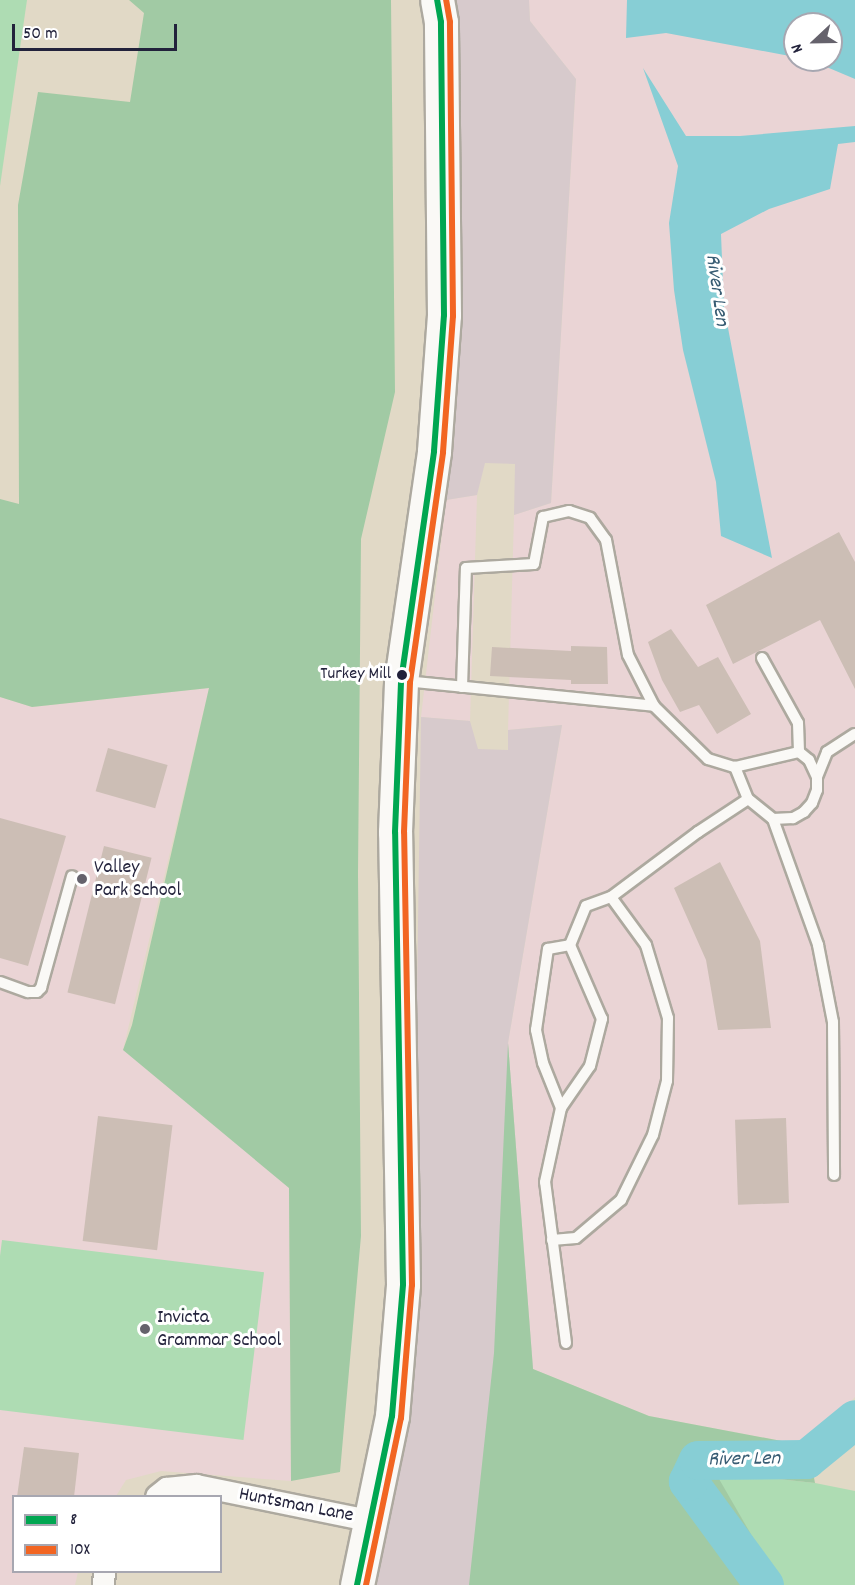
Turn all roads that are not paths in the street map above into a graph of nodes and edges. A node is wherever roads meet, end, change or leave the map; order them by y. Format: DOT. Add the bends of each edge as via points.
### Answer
graph roads {
  1 [pos="437,0"];
  2 [pos="762,658"];
  3 [pos="401,681"];
  4 [pos="462,687"];
  5 [pos="654,706"];
  6 [pos="855,734"];
  7 [pos="799,752"];
  8 [pos="735,766"];
  9 [pos="817,777"];
  10 [pos="748,799"];
  11 [pos="773,819"];
  12 [pos="72,876"];
  13 [pos="611,897"];
  14 [pos="570,945"];
  15 [pos="0,982"];
  16 [pos="561,1108"];
  17 [pos="834,1175"];
  18 [pos="552,1240"];
  19 [pos="566,1343"];
  20 [pos="158,1495"];
  21 [pos="369,1520"];
  22 [pos="357,1585"];
  1 -- 3 [label="main road" via="441,22 444,315 434,451"];
  2 -- 7 [label="lane" via="798,723"];
  3 -- 4 [label="lane"];
  3 -- 21 [label="main road" via="395,832 403,1284 392,1416"];
  4 -- 5 [label="lane"];
  4 -- 5 [label="lane" via="466,568 534,564 543,517 569,511 590,518 606,540 628,655"];
  5 -- 8 [label="lane" via="708,759"];
  6 -- 9 [label="lane" via="827,752"];
  7 -- 8 [label="lane"];
  7 -- 9 [label="lane" via="809,760"];
  8 -- 10 [label="lane"];
  9 -- 11 [label="lane" via="813,803 804,812 793,818"];
  10 -- 11 [label="lane"];
  10 -- 13 [label="lane"];
  11 -- 17 [label="lane" via="818,945 833,1022"];
  12 -- 15 [label="lane" via="41,988 28,992"];
  13 -- 14 [label="lane" via="586,906"];
  13 -- 18 [label="lane" via="646,945 668,1018 667,1081 653,1135 621,1200 576,1238"];
  14 -- 16 [label="lane" via="602,1019 590,1066"];
  14 -- 16 [label="lane" via="548,949 536,1030 543,1063"];
  16 -- 18 [label="lane" via="545,1182"];
  18 -- 19 [label="lane"];
  20 -- 21 [label="street, Huntsman Lane" via="166,1488 196,1485"];
  21 -- 22 [label="main road"];
}
